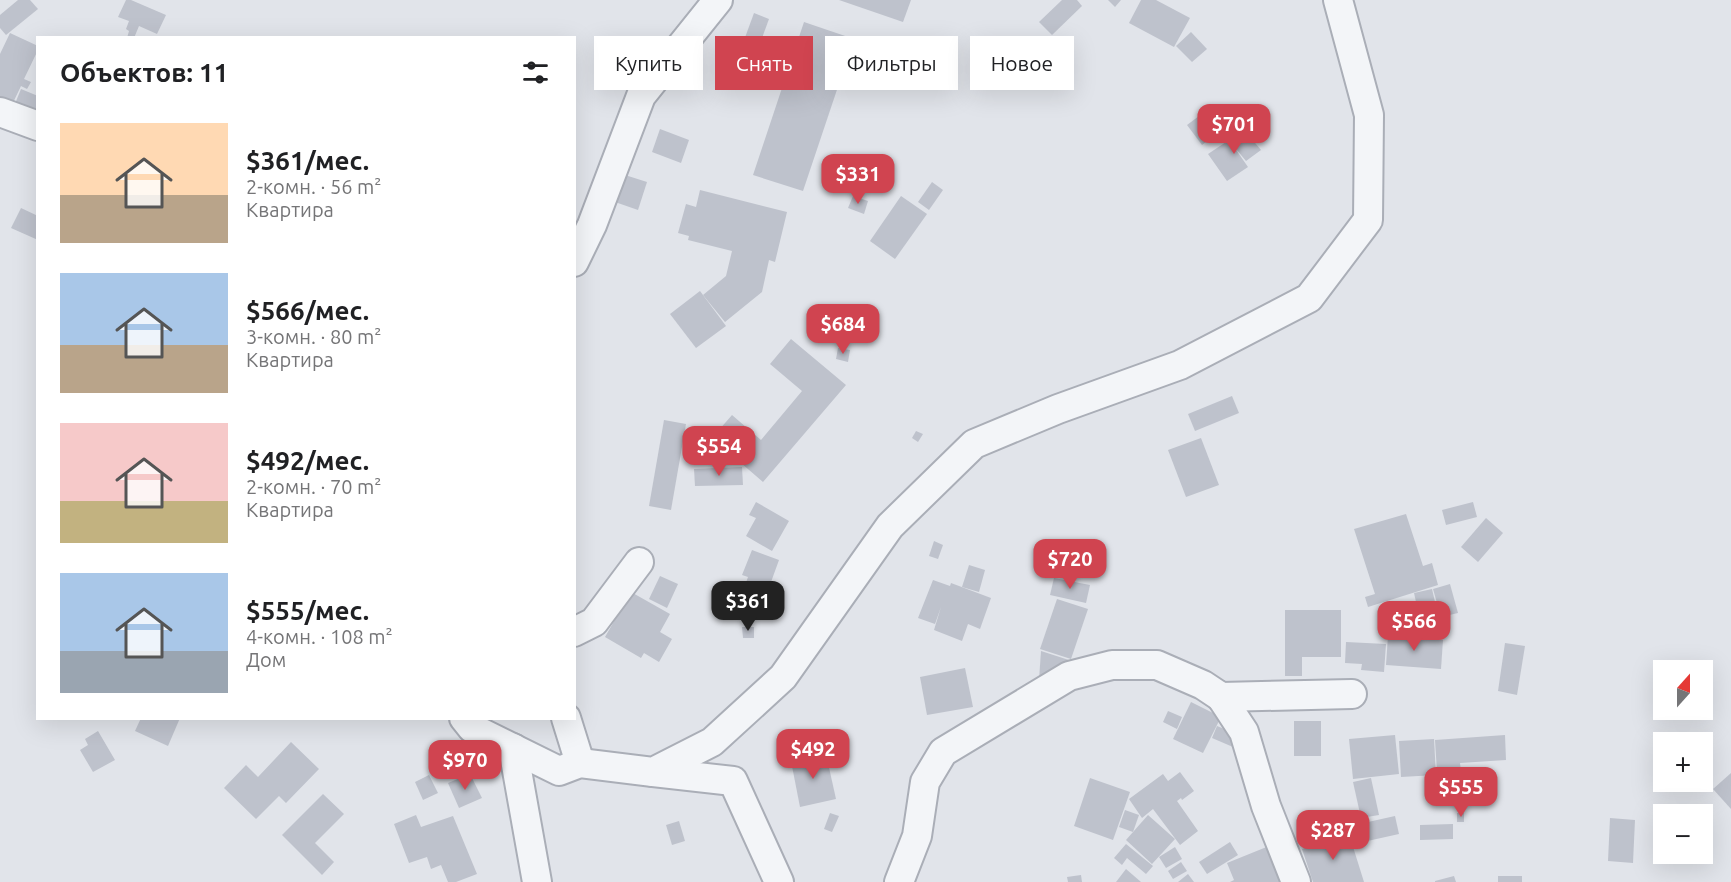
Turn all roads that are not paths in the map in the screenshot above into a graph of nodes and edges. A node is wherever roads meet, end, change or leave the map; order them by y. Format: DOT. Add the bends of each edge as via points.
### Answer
graph roads {
  1 [pos="718,0"];
  2 [pos="1338,0"];
  3 [pos="0,112"];
  4 [pos="36,125"];
  5 [pos="576,258"];
  6 [pos="639,562"];
  7 [pos="576,631"];
  8 [pos="1352,694"];
  9 [pos="1221,697"];
  10 [pos="466,720"];
  11 [pos="567,720"];
  12 [pos="513,748"];
  13 [pos="580,763"];
  14 [pos="653,772"];
  15 [pos="537,882"];
  16 [pos="779,882"];
  17 [pos="899,882"];
  18 [pos="1296,882"];
  1 -- 5 [label="street" via="641,96"];
  2 -- 14 [label="street" via="1369,115 1368,220 1308,298 1180,364 974,444 890,526 783,678 712,742"];
  3 -- 4 [label="street"];
  6 -- 7 [label="street" via="594,622"];
  8 -- 9 [label="street"];
  9 -- 17 [label="street" via="1157,665 1112,665 1069,676 943,752 925,782 916,836"];
  9 -- 18 [label="street" via="1244,732 1266,806"];
  10 -- 12 [label="street" via="472,728"];
  11 -- 13 [label="street"];
  12 -- 13 [label="street" via="559,771"];
  12 -- 15 [label="street"];
  13 -- 14 [label="street"];
  14 -- 16 [label="street" via="733,781"];
}
